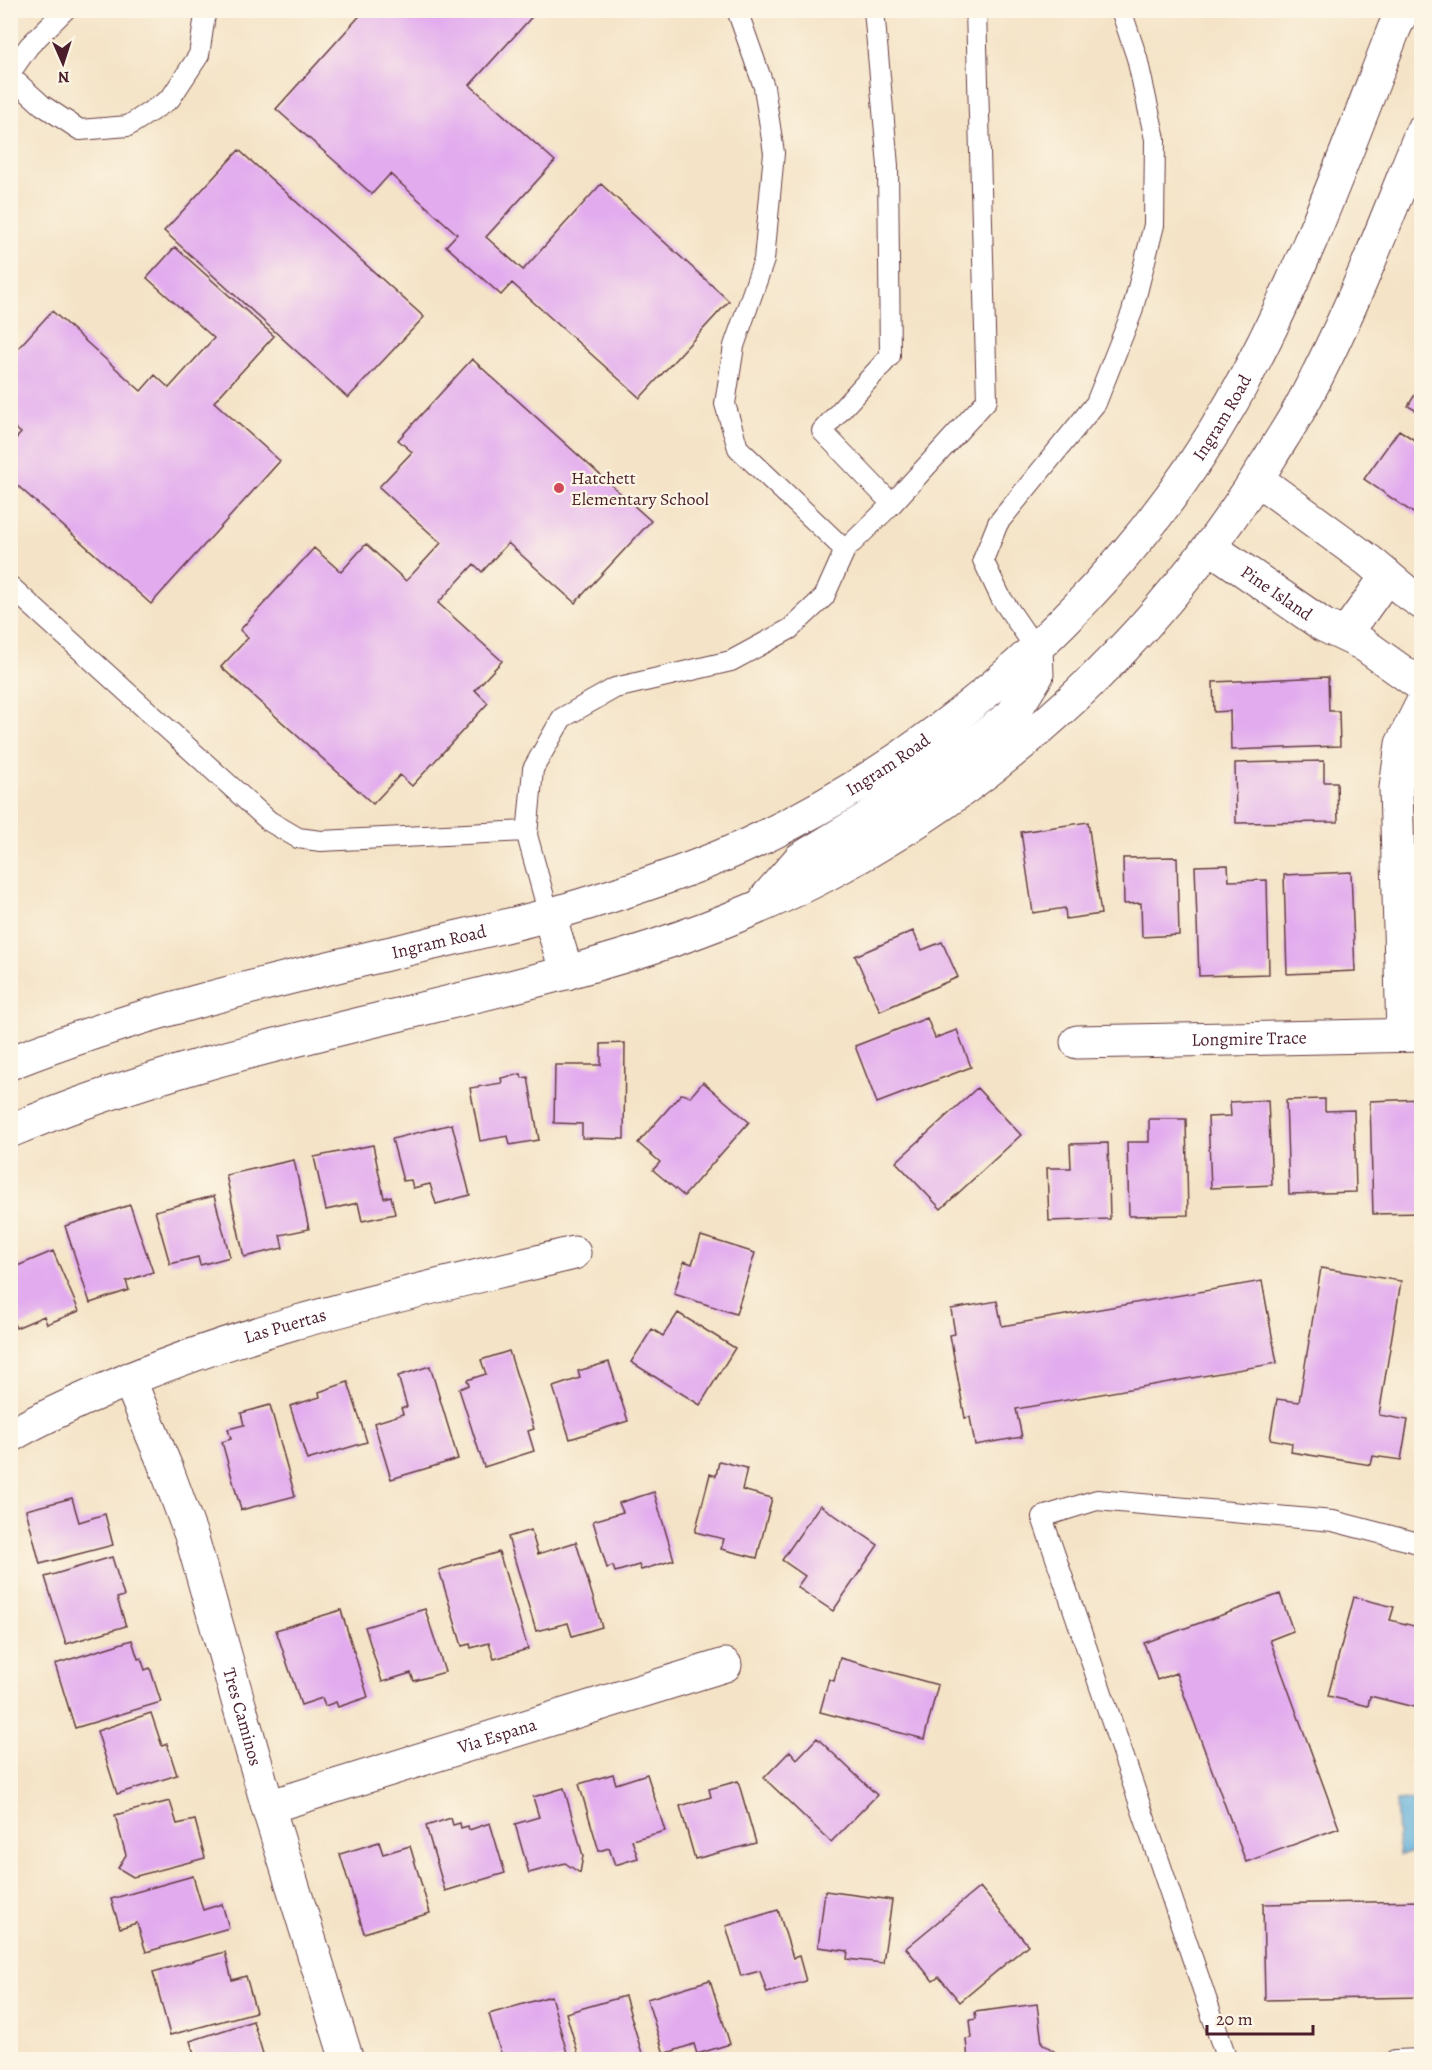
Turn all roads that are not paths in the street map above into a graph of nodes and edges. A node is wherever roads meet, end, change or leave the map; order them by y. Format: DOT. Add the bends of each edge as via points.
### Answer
graph roads {
  1 [pos="65,10"];
  2 [pos="201,10"];
  3 [pos="737,10"];
  4 [pos="874,10"];
  5 [pos="976,10"];
  6 [pos="1121,10"];
  7 [pos="1403,10"];
  8 [pos="10,74"];
  9 [pos="1422,130"];
  10 [pos="1257,479"];
  11 [pos="892,504"];
  12 [pos="1210,547"];
  13 [pos="845,550"];
  14 [pos="1387,576"];
  15 [pos="10,586"];
  16 [pos="1422,603"];
  17 [pos="1345,635"];
  18 [pos="1036,649"];
  19 [pos="1422,686"];
  20 [pos="1422,704"];
  21 [pos="527,831"];
  22 [pos="758,907"];
  23 [pos="549,915"];
  24 [pos="567,973"];
  25 [pos="1412,1035"];
  26 [pos="1077,1042"];
  27 [pos="10,1063"];
  28 [pos="10,1131"];
  29 [pos="574,1253"];
  30 [pos="129,1379"];
  31 [pos="10,1436"];
  32 [pos="1422,1544"];
  33 [pos="725,1665"];
  34 [pos="268,1807"];
  35 [pos="1422,2059"];
  36 [pos="347,2060"];
  37 [pos="1227,2060"];
  38 [pos="1395,2060"];
  1 -- 8 [label="lane" via="29,46"];
  2 -- 8 [label="lane" via="205,15 199,55 170,99 128,126 80,130 42,105"];
  3 -- 13 [label="lane" via="764,87 774,153 764,260 734,346 725,404 738,448"];
  4 -- 11 [label="lane" via="888,166 890,356 822,431"];
  5 -- 11 [label="lane" via="987,400"];
  6 -- 18 [label="lane" via="1137,58 1155,139 1154,225 1132,312 1096,403 998,523 983,560 1001,598"];
  7 -- 18 [label="main road, Ingram Road" via="1288,291 1231,403 1161,508 1106,575"];
  9 -- 10 [label="main road" via="1334,342 1303,405"];
  10 -- 12 [label="main road"];
  10 -- 14 [label="main road"];
  11 -- 13 [label="lane"];
  12 -- 17 [label="main road, Pine Island" via="1323,625"];
  12 -- 22 [label="main road" via="1130,643 1033,734 924,816 816,880"];
  13 -- 21 [label="lane" via="824,597 790,629 731,661 615,688 562,718 533,769"];
  14 -- 16 [label="main road"];
  14 -- 17 [label="main road"];
  15 -- 21 [label="lane" via="269,821 298,838 321,841"];
  17 -- 19 [label="main road, Pine Island"];
  18 -- 22 [label="main road" via="1037,675 1012,715 940,769 800,859"];
  18 -- 23 [label="main road, Ingram Road" via="929,737 804,815 740,848 677,873"];
  20 -- 25 [label="main road" via="1402,744 1396,789"];
  21 -- 23 [label="lane"];
  22 -- 24 [label="main road"];
  23 -- 24 [label="main road"];
  23 -- 27 [label="main road, Ingram Road" via="216,995 89,1033"];
  24 -- 28 [label="main road" via="178,1071"];
  25 -- 26 [label="main road, Longmire Trace"];
  29 -- 30 [label="main road, Las Puertas" via="260,1333"];
  30 -- 31 [label="main road, Las Puertas"];
  30 -- 34 [label="main road, Tres Caminos" via="192,1538"];
  32 -- 37 [label="lane" via="1333,1521 1097,1500 1042,1517"];
  33 -- 34 [label="main road, Via Espana"];
  34 -- 36 [label="main road, Tres Caminos"];
  35 -- 38 [label="lane"];
}
